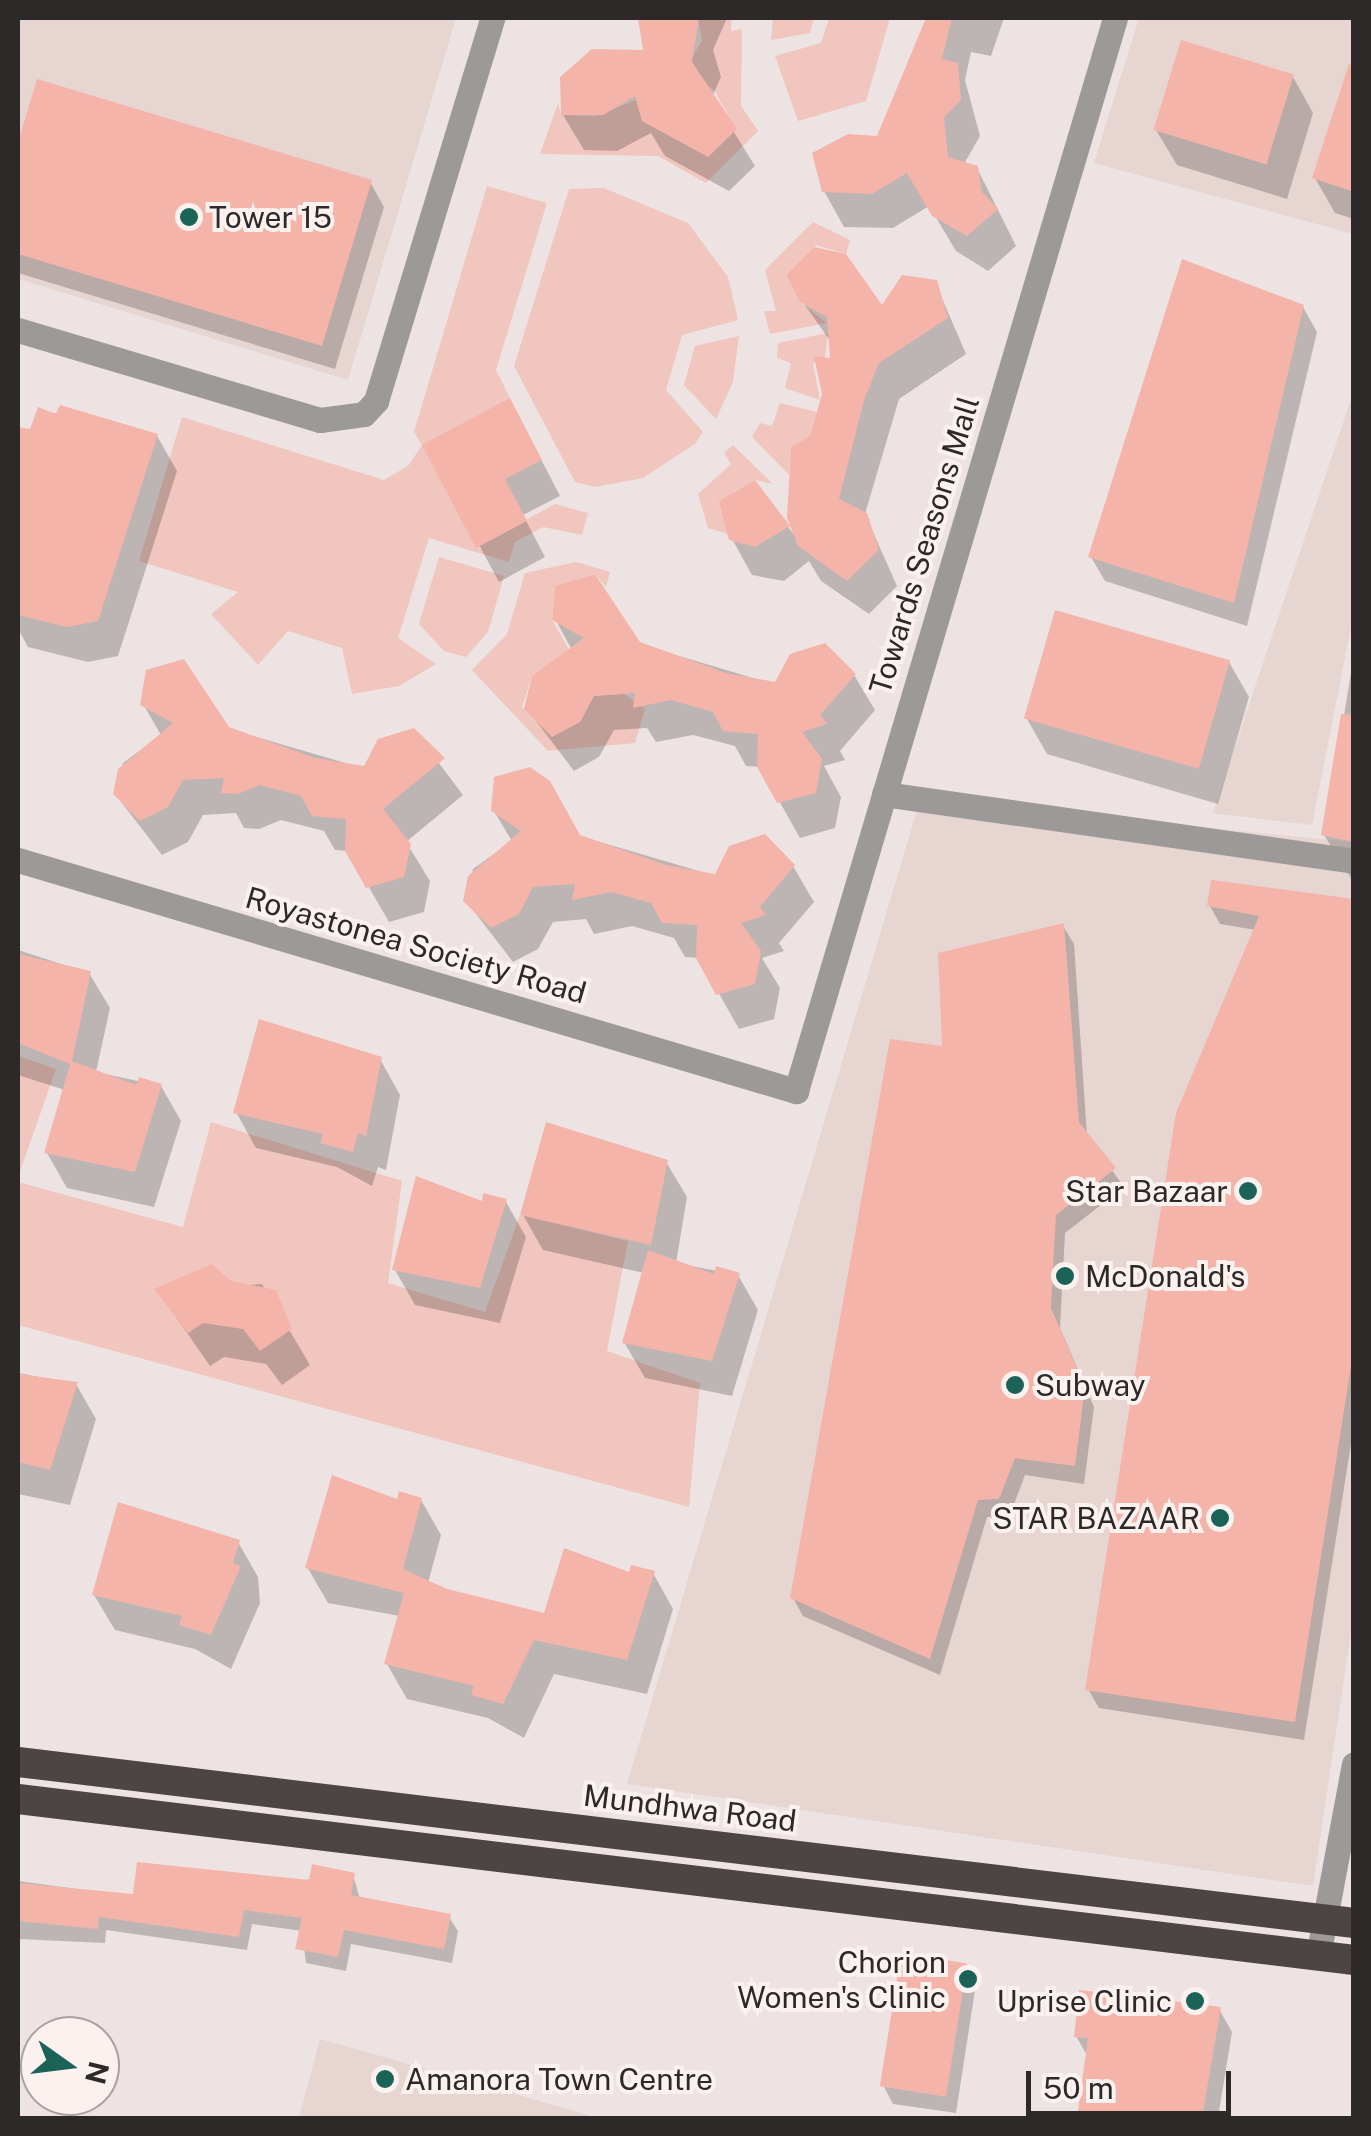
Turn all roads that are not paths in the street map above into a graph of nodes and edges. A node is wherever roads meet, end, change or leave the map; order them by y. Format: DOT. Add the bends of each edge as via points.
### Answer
graph roads {
  1 [pos="492,18"];
  2 [pos="1115,18"];
  3 [pos="18,330"];
  4 [pos="884,794"];
  5 [pos="18,860"];
  6 [pos="1354,860"];
  7 [pos="796,1091"];
  8 [pos="18,1762"];
  9 [pos="1354,1764"];
  10 [pos="18,1800"];
  11 [pos="1339,1921"];
  12 [pos="1318,1956"];
  13 [pos="1354,1960"];
  1 -- 3 [label="street" via="376,401 364,414 320,420"];
  2 -- 4 [label="street, Towards Seasons Mall"];
  4 -- 6 [label="street"];
  4 -- 7 [label="street, Towards Seasons Mall"];
  5 -- 7 [label="street, Royastonea Society Road"];
  8 -- 11 [label="highway, Mundhwa Road"];
  9 -- 11 [label="street"];
  10 -- 12 [label="highway"];
  11 -- 12 [label="street"];
  12 -- 13 [label="highway"];
}
